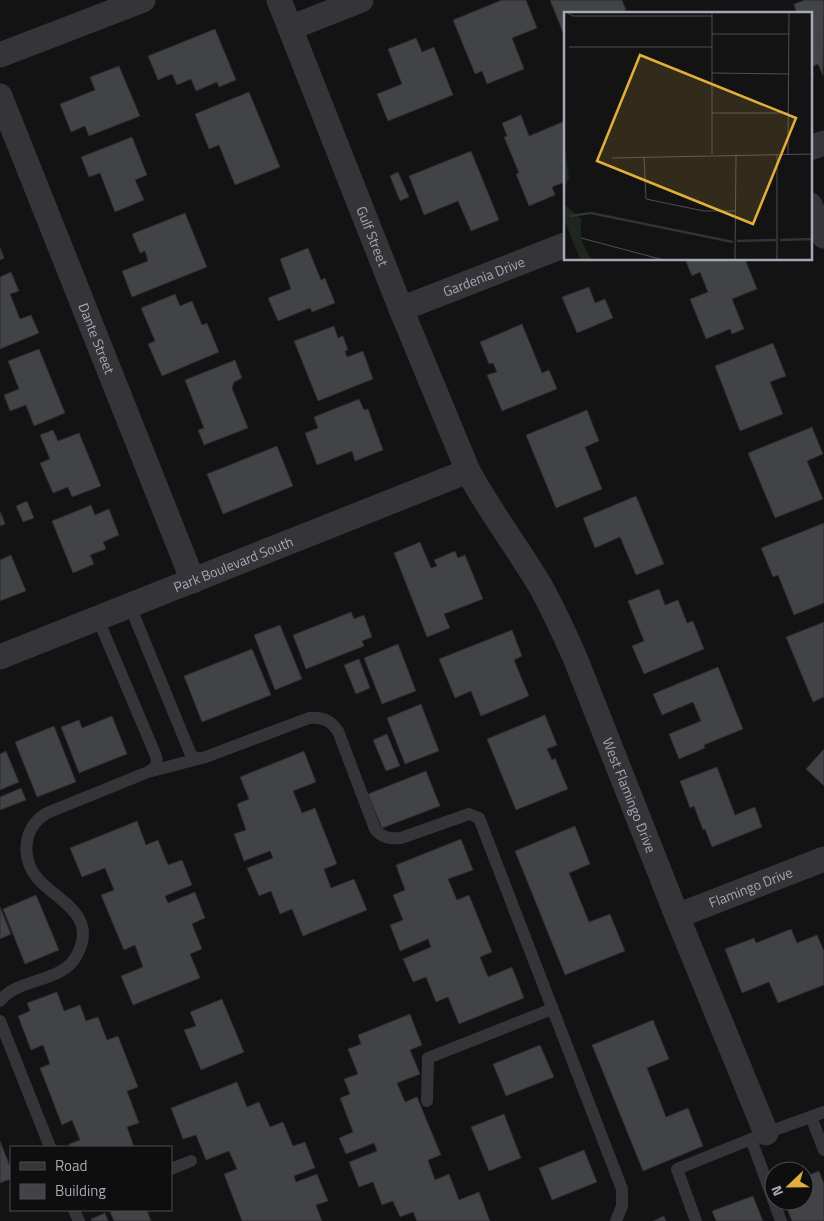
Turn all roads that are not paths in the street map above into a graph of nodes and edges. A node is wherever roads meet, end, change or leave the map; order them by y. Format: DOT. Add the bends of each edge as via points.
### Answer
graph roads {
  1 [pos="143,0"];
  2 [pos="279,0"];
  3 [pos="361,0"];
  4 [pos="290,28"];
  5 [pos="0,55"];
  6 [pos="0,96"];
  7 [pos="824,143"];
  8 [pos="812,147"];
  9 [pos="812,209"];
  10 [pos="824,236"];
  11 [pos="564,245"];
  12 [pos="402,309"];
  13 [pos="468,471"];
  14 [pos="193,581"];
  15 [pos="130,606"];
  16 [pos="98,619"];
  17 [pos="0,657"];
  18 [pos="203,758"];
  19 [pos="148,772"];
  20 [pos="824,859"];
  21 [pos="677,916"];
  22 [pos="0,1001"];
  23 [pos="552,1009"];
  24 [pos="0,1021"];
  25 [pos="427,1101"];
  26 [pos="824,1112"];
  27 [pos="811,1117"];
  28 [pos="759,1136"];
  29 [pos="50,1146"];
  30 [pos="824,1150"];
  31 [pos="191,1161"];
  32 [pos="172,1169"];
  33 [pos="616,1221"];
  34 [pos="696,1221"];
  35 [pos="781,1221"];
  1 -- 5 [label="street"];
  2 -- 4 [label="street, Gulf Street"];
  3 -- 4 [label="street"];
  4 -- 12 [label="street, Gulf Street"];
  6 -- 14 [label="street, Dante Street"];
  7 -- 8 [label="street"];
  9 -- 10 [label="street"];
  11 -- 12 [label="street, Gardenia Drive"];
  12 -- 13 [label="street, Gulf Street"];
  13 -- 14 [label="street, Park Boulevard South"];
  13 -- 21 [label="street, West Flamingo Drive" via="560,623"];
  14 -- 15 [label="street, Park Boulevard South"];
  15 -- 16 [label="street, Park Boulevard South"];
  15 -- 18 [label="lane" via="188,751 194,757"];
  16 -- 17 [label="street, Park Boulevard South"];
  16 -- 19 [label="lane" via="156,756 157,764"];
  18 -- 19 [label="lane"];
  18 -- 23 [label="lane" via="309,718 321,717 338,731 379,834 390,839 401,838 469,814 479,818"];
  19 -- 22 [label="lane" via="47,813 30,828 26,842 34,872 40,881 74,909 83,937 77,957 68,967 12,991"];
  20 -- 21 [label="street, Flamingo Drive"];
  21 -- 28 [label="street, West Flamingo Drive"];
  23 -- 25 [label="lane" via="428,1058"];
  23 -- 33 [label="lane" via="622,1189 622,1206"];
  24 -- 29 [label="lane"];
  26 -- 27 [label="lane"];
  27 -- 28 [label="lane"];
  27 -- 30 [label="lane"];
  28 -- 34 [label="lane" via="677,1169"];
  28 -- 35 [label="lane"];
  31 -- 32 [label="lane"];
}
